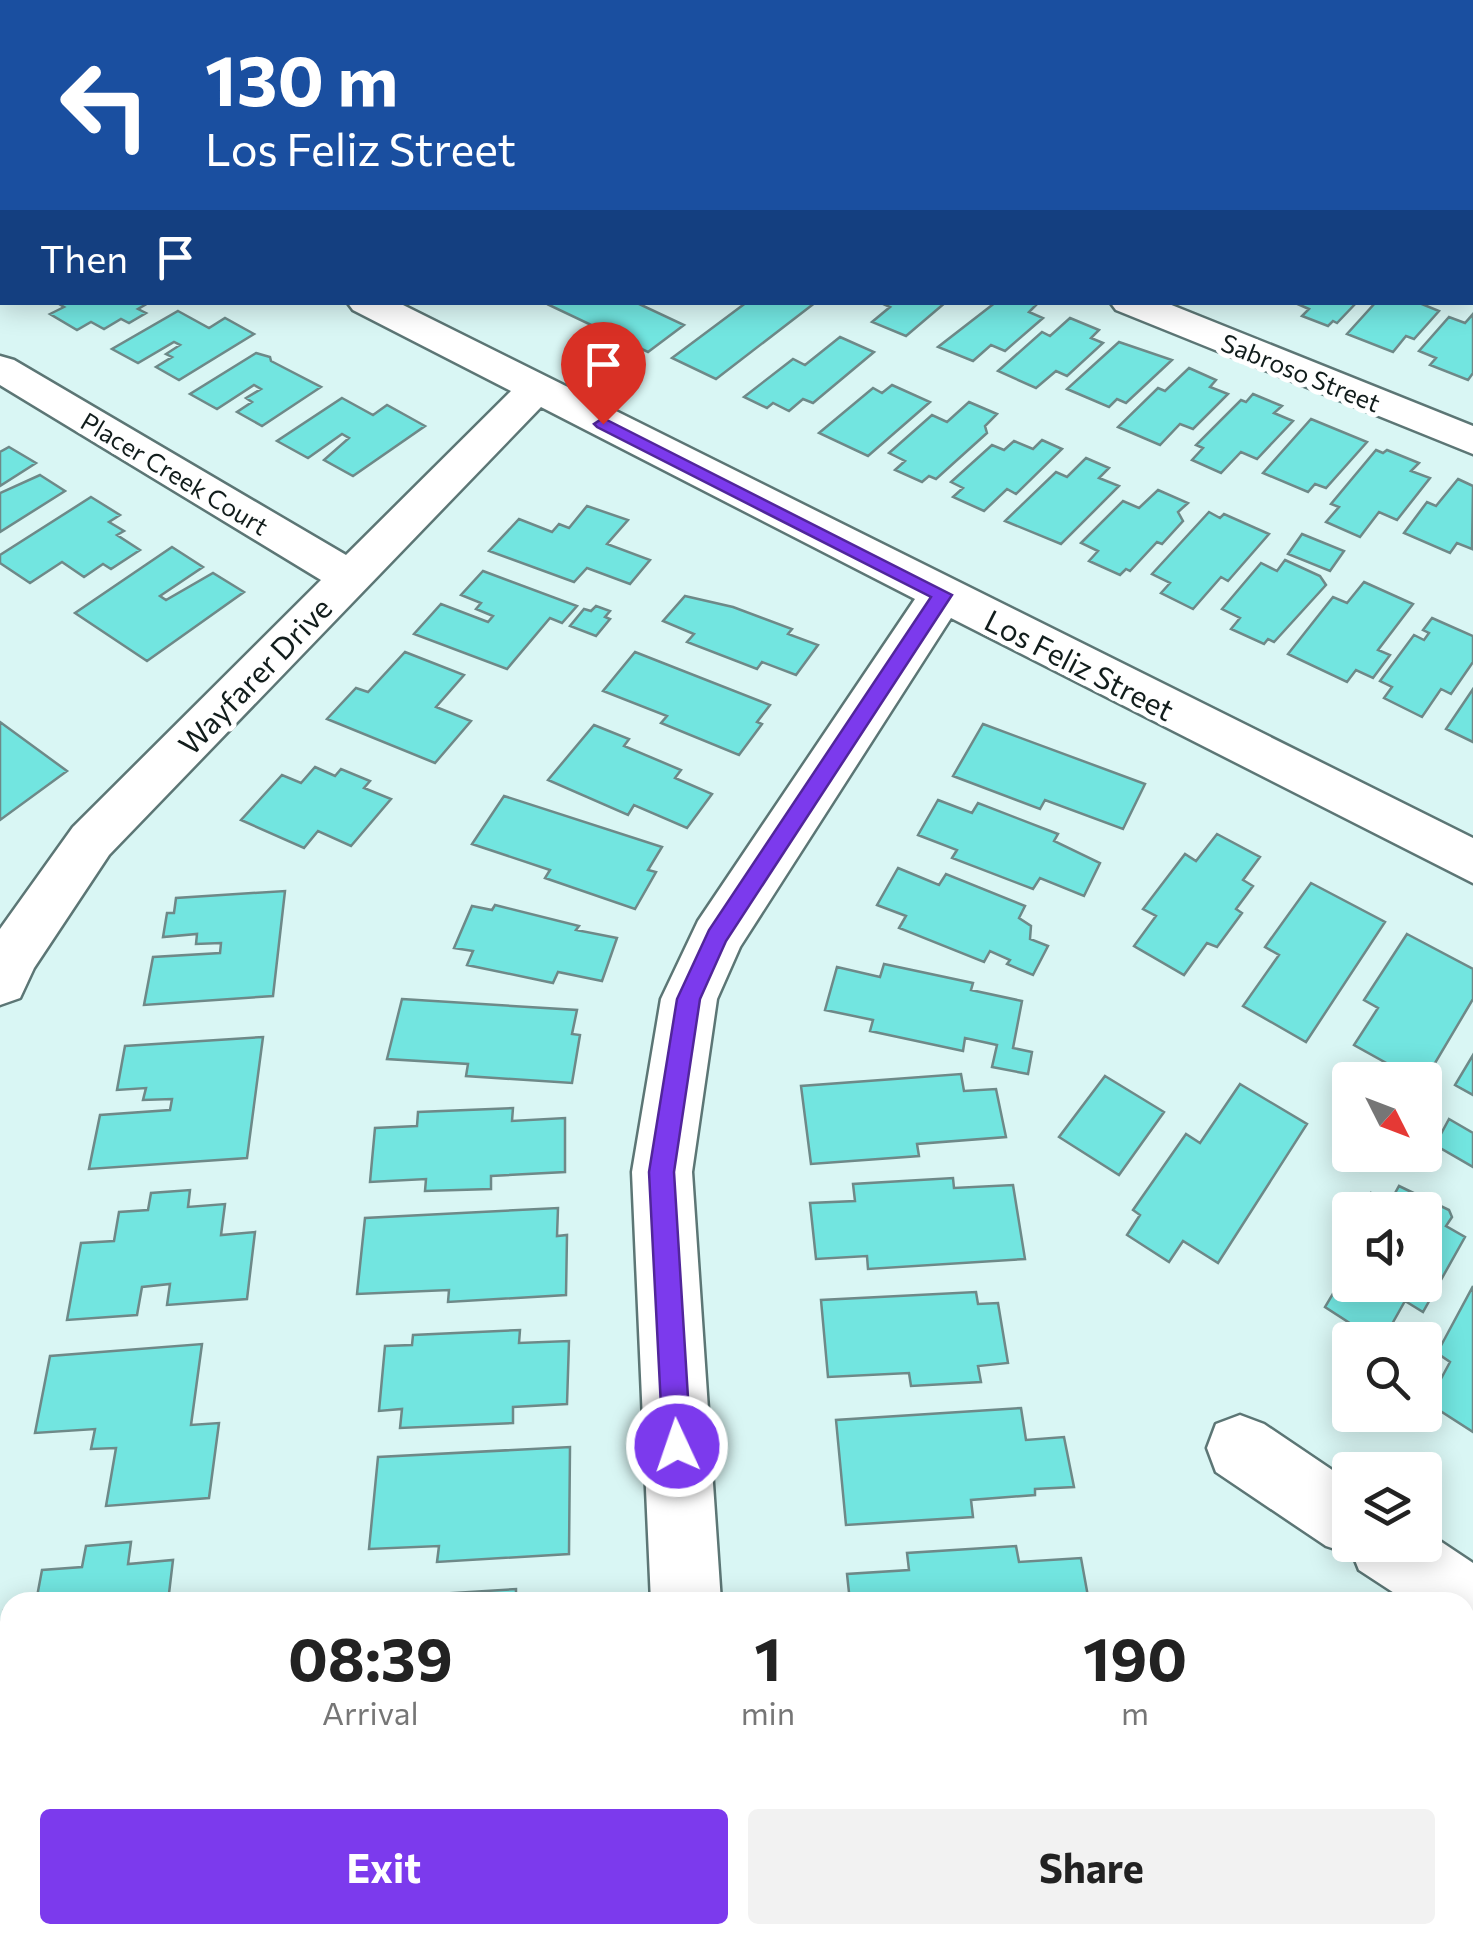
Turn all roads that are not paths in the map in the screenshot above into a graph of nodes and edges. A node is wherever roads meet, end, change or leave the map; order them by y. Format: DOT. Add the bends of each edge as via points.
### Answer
graph roads {
  1 [pos="372,305"];
  2 [pos="1136,305"];
  3 [pos="0,368"];
  4 [pos="535,390"];
  5 [pos="1473,441"];
  6 [pos="350,577"];
  7 [pos="942,595"];
  8 [pos="1473,862"];
  9 [pos="4,965"];
  10 [pos="1240,1448"];
  11 [pos="1332,1510"];
  12 [pos="1410,1562"];
  13 [pos="685,1592"];
  14 [pos="1455,1592"];
  1 -- 4 [label="street, Los Feliz Street"];
  2 -- 5 [label="street, Sabroso Street"];
  3 -- 6 [label="street, Placer Creek Court"];
  4 -- 6 [label="street, Wayfarer Drive"];
  4 -- 7 [label="street, Los Feliz Street"];
  6 -- 9 [label="street, Wayfarer Drive" via="91,842"];
  7 -- 8 [label="street, Los Feliz Street"];
  7 -- 13 [label="street" via="716,937 688,999 662,1172"];
  10 -- 11 [label="street"];
  12 -- 14 [label="street"];
}
